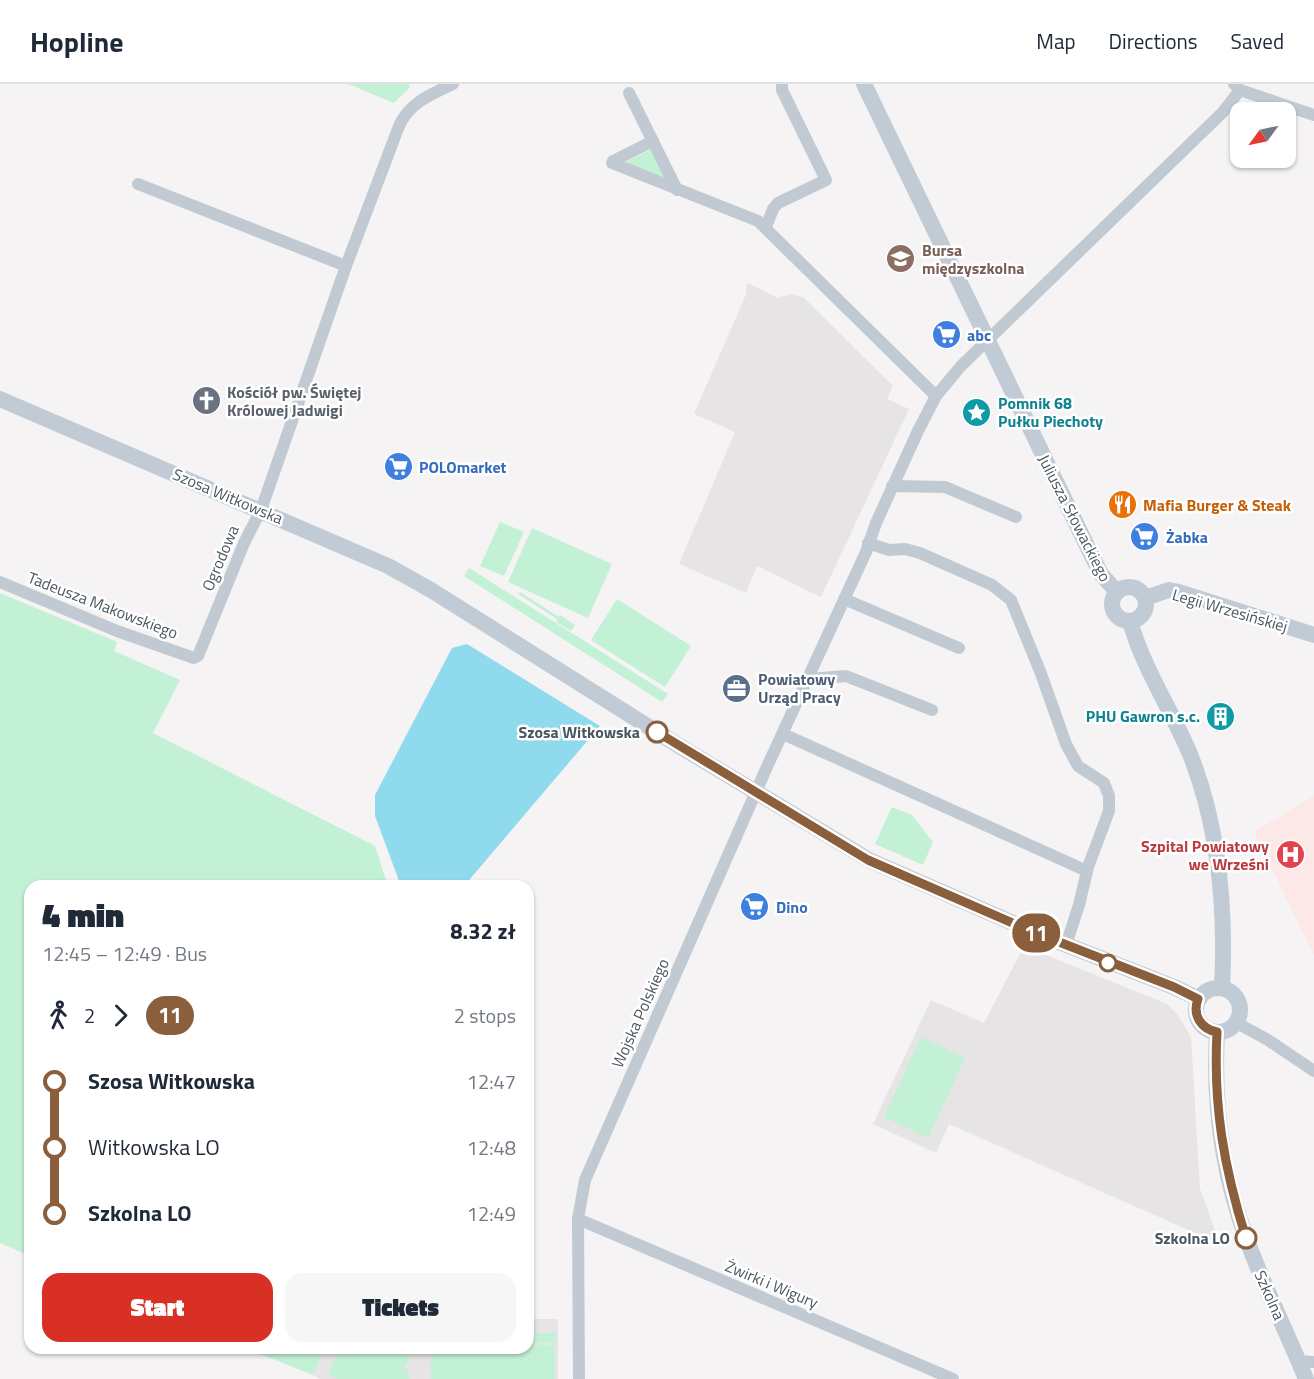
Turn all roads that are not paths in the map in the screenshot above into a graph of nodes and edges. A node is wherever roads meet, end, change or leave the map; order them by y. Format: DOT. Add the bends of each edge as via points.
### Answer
graph roads {
  1 [pos="453,84"];
  2 [pos="782,84"];
  3 [pos="864,84"];
  4 [pos="1238,86"];
  5 [pos="629,93"];
  6 [pos="1314,116"];
  7 [pos="653,141"];
  8 [pos="138,184"];
  9 [pos="677,190"];
  10 [pos="766,227"];
  11 [pos="346,266"];
  12 [pos="987,341"];
  13 [pos="936,396"];
  14 [pos="0,399"];
  15 [pos="892,486"];
  16 [pos="261,510"];
  17 [pos="1016,517"];
  18 [pos="868,543"];
  19 [pos="0,582"];
  20 [pos="1117,592"];
  21 [pos="1145,598"];
  22 [pos="844,599"];
  23 [pos="1130,621"];
  24 [pos="1314,635"];
  25 [pos="959,648"];
  26 [pos="194,658"];
  27 [pos="809,679"];
  28 [pos="932,711"];
  29 [pos="783,734"];
  30 [pos="756,792"];
  31 [pos="1087,871"];
  32 [pos="1066,945"];
  33 [pos="1222,988"];
  34 [pos="1198,999"];
  35 [pos="1237,1023"];
  36 [pos="1217,1032"];
  37 [pos="1314,1071"];
  38 [pos="578,1219"];
  39 [pos="1306,1361"];
  40 [pos="579,1379"];
  41 [pos="953,1379"];
  42 [pos="1306,1379"];
  1 -- 11 [label="street, Ogrodowa" via="416,104 403,117"];
  2 -- 10 [label="street" via="826,180 778,203"];
  3 -- 12 [label="street, Juliusza Słowackiego"];
  4 -- 6 [label="street"];
  4 -- 12 [label="street, Wojska Polskiego" via="1223,112"];
  5 -- 7 [label="street"];
  7 -- 9 [label="street"];
  7 -- 9 [label="street" via="612,163"];
  8 -- 11 [label="street"];
  9 -- 10 [label="street"];
  10 -- 13 [label="street"];
  11 -- 16 [label="street, Ogrodowa"];
  12 -- 13 [label="street, Wojska Polskiego"];
  12 -- 20 [label="street, Juliusza Słowackiego" via="1096,566"];
  13 -- 15 [label="street, Wojska Polskiego"];
  14 -- 16 [label="street, Szosa Witkowska"];
  15 -- 17 [label="street" via="945,487"];
  15 -- 18 [label="street, Wojska Polskiego"];
  16 -- 26 [label="street, Ogrodowa"];
  16 -- 30 [label="street, Szosa Witkowska" via="362,553 431,590"];
  18 -- 22 [label="street, Wojska Polskiego"];
  18 -- 31 [label="street" via="920,553 993,585 1011,600 1066,744 1078,766 1104,783 1108,796 1109,811"];
  19 -- 26 [label="street, Tadeusza Makowskiego"];
  20 -- 21 [label="street" via="1132,587"];
  20 -- 23 [label="street" via="1112,602 1114,611 1121,619"];
  21 -- 23 [label="street" via="1144,613"];
  21 -- 24 [label="street, Legii Wrzesińskiej" via="1179,591"];
  22 -- 25 [label="street"];
  22 -- 27 [label="street, Wojska Polskiego"];
  23 -- 33 [label="street" via="1202,787 1217,856"];
  27 -- 28 [label="street" via="846,676"];
  27 -- 29 [label="street, Wojska Polskiego"];
  29 -- 30 [label="street, Wojska Polskiego"];
  29 -- 31 [label="street"];
  30 -- 32 [label="street, Szosa Witkowska" via="868,860"];
  30 -- 38 [label="street, Wojska Polskiego" via="585,1180"];
  31 -- 32 [label="street"];
  32 -- 34 [label="street, Szosa Witkowska"];
  33 -- 34 [label="street" via="1211,988"];
  33 -- 35 [label="street" via="1233,992 1239,1001"];
  34 -- 36 [label="street" via="1199,1021"];
  35 -- 36 [label="street"];
  35 -- 37 [label="street"];
  36 -- 39 [label="street, Szkolna" via="1217,1096 1226,1167 1246,1238"];
  38 -- 40 [label="street, Wojska Polskiego"];
  38 -- 41 [label="street, Żwirki i Wigury"];
  39 -- 42 [label="street, Szkolna"];
}
